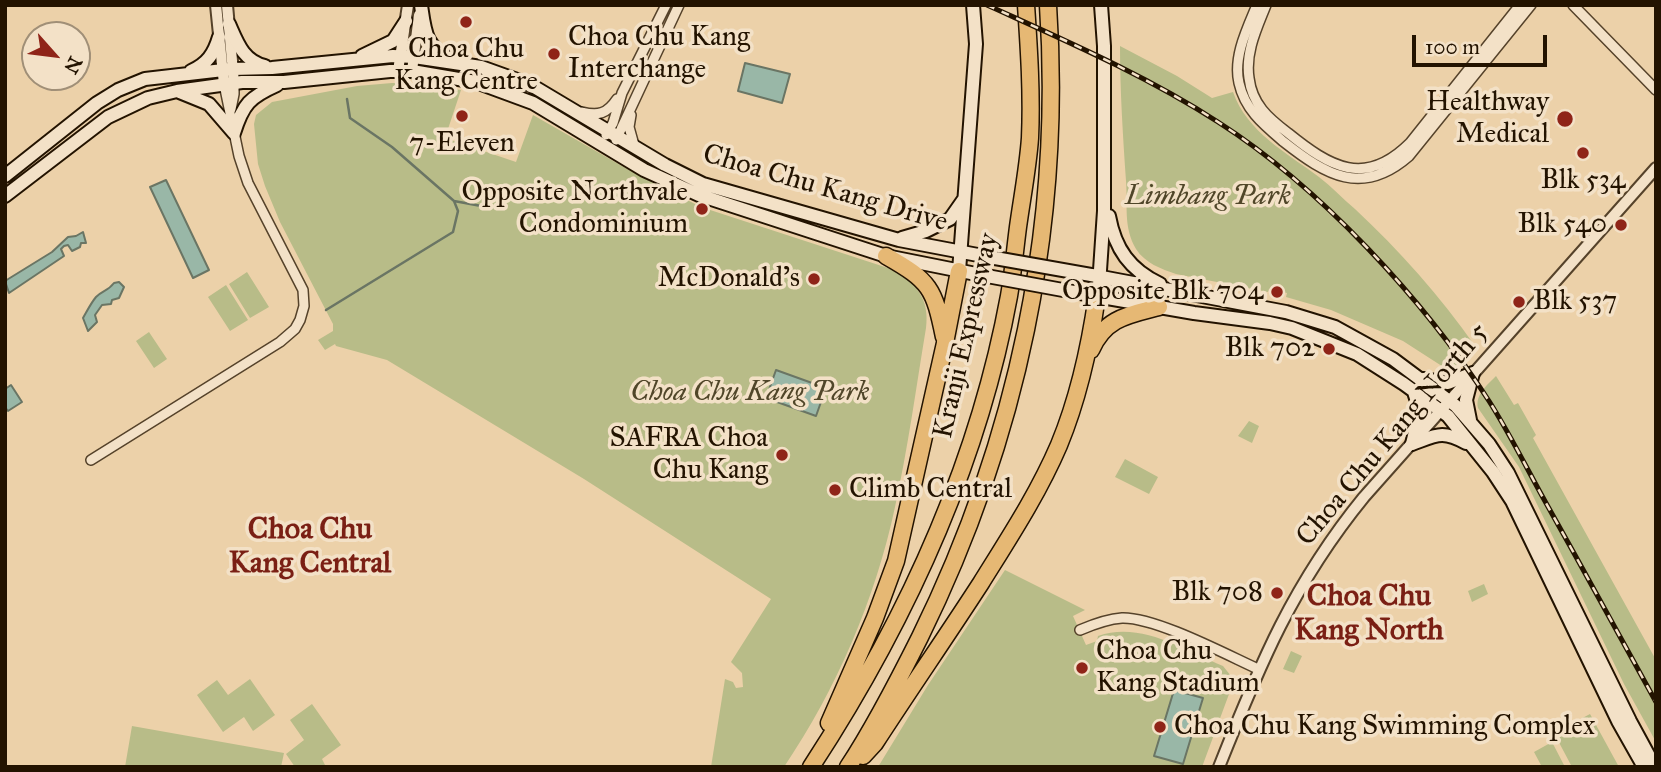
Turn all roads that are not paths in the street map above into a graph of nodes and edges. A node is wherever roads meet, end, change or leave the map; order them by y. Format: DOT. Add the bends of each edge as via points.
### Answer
graph roads {
  1 [pos="215,5"];
  2 [pos="227,5"];
  3 [pos="408,5"];
  4 [pos="421,5"];
  5 [pos="666,5"];
  6 [pos="679,5"];
  7 [pos="973,5"];
  8 [pos="1026,5"];
  9 [pos="1048,5"];
  10 [pos="1101,5"];
  11 [pos="1257,5"];
  12 [pos="1266,5"];
  13 [pos="1520,5"];
  14 [pos="1531,5"];
  15 [pos="1573,5"];
  16 [pos="406,20"];
  17 [pos="229,24"];
  18 [pos="219,37"];
  19 [pos="400,57"];
  20 [pos="414,57"];
  21 [pos="356,60"];
  22 [pos="458,63"];
  23 [pos="272,68"];
  24 [pos="227,69"];
  25 [pos="398,71"];
  26 [pos="412,71"];
  27 [pos="181,75"];
  28 [pos="284,82"];
  29 [pos="229,84"];
  30 [pos="531,85"];
  31 [pos="1656,90"];
  32 [pos="177,91"];
  33 [pos="621,93"];
  34 [pos="533,103"];
  35 [pos="632,103"];
  36 [pos="577,111"];
  37 [pos="234,133"];
  38 [pos="613,134"];
  39 [pos="605,148"];
  40 [pos="636,148"];
  41 [pos="1656,168"];
  42 [pos="5,176"];
  43 [pos="966,195"];
  44 [pos="5,196"];
  45 [pos="1104,211"];
  46 [pos="899,240"];
  47 [pos="961,252"];
  48 [pos="886,256"];
  49 [pos="959,271"];
  50 [pos="1096,276"];
  51 [pos="1178,292"];
  52 [pos="1093,295"];
  53 [pos="1159,307"];
  54 [pos="945,343"];
  55 [pos="1082,370"];
  56 [pos="1474,373"];
  57 [pos="1423,379"];
  58 [pos="1414,391"];
  59 [pos="1445,406"];
  60 [pos="1470,420"];
  61 [pos="1412,444"];
  62 [pos="1473,447"];
  63 [pos="91,460"];
  64 [pos="1080,629"];
  65 [pos="1258,669"];
  66 [pos="814,762"];
  67 [pos="848,767"];
  68 [pos="854,767"];
  69 [pos="1219,767"];
  70 [pos="1644,767"];
  71 [pos="1655,767"];
  1 -- 18 [label="street"];
  2 -- 17 [label="street"];
  3 -- 16 [label="street"];
  4 -- 20 [label="street"];
  4 -- 22 [label="main road" via="430,44"];
  5 -- 33 [label="street"];
  6 -- 35 [label="street"];
  7 -- 43 [label="main road" via="976,44"];
  8 -- 66 [label="highway, Kranji Expressway" via="1030,139 1009,296 984,398 963,468 917,580"];
  9 -- 67 [label="highway, Kranji Expressway" via="1051,138 1022,358 980,498 942,593 900,679"];
  10 -- 45 [label="main road"];
  11 -- 14 [label="street" via="1238,59 1244,101 1256,117 1310,162 1334,174 1361,179 1385,173 1409,156"];
  12 -- 13 [label="street" via="1248,60 1253,97 1315,155 1360,169 1390,159 1410,143"];
  15 -- 31 [label="street"];
  16 -- 19 [label="street"];
  16 -- 21 [label="main road" via="393,41"];
  17 -- 23 [label="main road" via="245,55"];
  17 -- 24 [label="street"];
  18 -- 24 [label="street"];
  18 -- 27 [label="main road" via="210,58"];
  19 -- 20 [label="main road, Choa Chu Kang Drive"];
  19 -- 21 [label="main road, Choa Chu Kang Drive"];
  19 -- 25 [label="street"];
  20 -- 22 [label="main road, Choa Chu Kang Drive"];
  20 -- 26 [label="street"];
  21 -- 23 [label="main road, Choa Chu Kang Drive"];
  22 -- 30 [label="main road, Choa Chu Kang Drive"];
  23 -- 24 [label="main road, Choa Chu Kang Drive"];
  24 -- 27 [label="main road, Choa Chu Kang Drive"];
  24 -- 29 [label="street"];
  25 -- 26 [label="main road, Choa Chu Kang Drive"];
  25 -- 28 [label="main road, Choa Chu Kang Drive"];
  26 -- 34 [label="main road, Choa Chu Kang Drive" via="477,82"];
  27 -- 42 [label="main road, Choa Chu Kang Drive" via="145,79 118,90"];
  28 -- 29 [label="main road, Choa Chu Kang Drive"];
  28 -- 37 [label="main road" via="250,100 240,112"];
  29 -- 32 [label="main road, Choa Chu Kang Drive"];
  29 -- 37 [label="street" via="234,94 230,109"];
  30 -- 34 [label="main road" via="536,93"];
  30 -- 36 [label="main road, Choa Chu Kang Drive"];
  32 -- 37 [label="main road" via="209,104"];
  32 -- 44 [label="main road, Choa Chu Kang Drive" via="148,98 108,117"];
  33 -- 36 [label="street" via="602,114"];
  33 -- 38 [label="street"];
  34 -- 39 [label="main road, Choa Chu Kang Drive"];
  35 -- 38 [label="street"];
  35 -- 40 [label="street" via="629,127"];
  36 -- 38 [label="main road, Choa Chu Kang Drive"];
  37 -- 63 [label="street" via="248,183 301,283 300,320 280,342"];
  38 -- 39 [label="street"];
  38 -- 40 [label="main road, Choa Chu Kang Drive"];
  39 -- 48 [label="main road, Choa Chu Kang Drive" via="699,195"];
  40 -- 46 [label="main road, Choa Chu Kang Drive" via="703,184"];
  41 -- 56 [label="street, Choa Chu Kang North 5"];
  43 -- 46 [label="main road" via="950,219"];
  43 -- 47 [label="main road"];
  45 -- 50 [label="main road"];
  45 -- 51 [label="main road" via="1127,261 1147,278"];
  46 -- 47 [label="main road, Choa Chu Kang Drive"];
  47 -- 49 [label="main road"];
  47 -- 50 [label="main road, Choa Chu Kang Drive, bridge"];
  48 -- 49 [label="main road, Choa Chu Kang Drive"];
  48 -- 54 [label="highway" via="928,285"];
  49 -- 52 [label="main road, Choa Chu Kang Drive, bridge"];
  49 -- 54 [label="highway"];
  50 -- 51 [label="main road, Choa Chu Kang Drive"];
  50 -- 52 [label="main road"];
  51 -- 57 [label="main road, Choa Chu Kang Drive" via="1286,312 1335,327"];
  52 -- 53 [label="main road, Choa Chu Kang Drive"];
  52 -- 55 [label="highway"];
  53 -- 55 [label="highway" via="1110,325 1095,342"];
  53 -- 58 [label="main road, Choa Chu Kang Drive" via="1292,328 1357,354"];
  54 -- 66 [label="highway" via="896,561"];
  55 -- 68 [label="highway" via="1059,445 1021,521 876,743"];
  56 -- 57 [label="main road" via="1448,383"];
  56 -- 59 [label="street, Choa Chu Kang North 5"];
  56 -- 60 [label="main road" via="1466,400"];
  57 -- 59 [label="main road, Choa Chu Kang Drive"];
  58 -- 59 [label="main road, Choa Chu Kang Drive"];
  58 -- 61 [label="main road" via="1420,411"];
  59 -- 60 [label="main road, Choa Chu Kang Drive"];
  59 -- 61 [label="street, Choa Chu Kang North 5"];
  59 -- 62 [label="main road, Choa Chu Kang Drive"];
  60 -- 71 [label="main road, Choa Chu Kang Drive" via="1508,473"];
  61 -- 62 [label="main road" via="1440,434"];
  61 -- 65 [label="street, Choa Chu Kang North 5" via="1331,539 1299,587"];
  62 -- 70 [label="main road, Choa Chu Kang Drive" via="1512,501"];
  64 -- 65 [label="street" via="1113,619 1137,619"];
  65 -- 69 [label="street, Choa Chu Kang North 5"];
}
